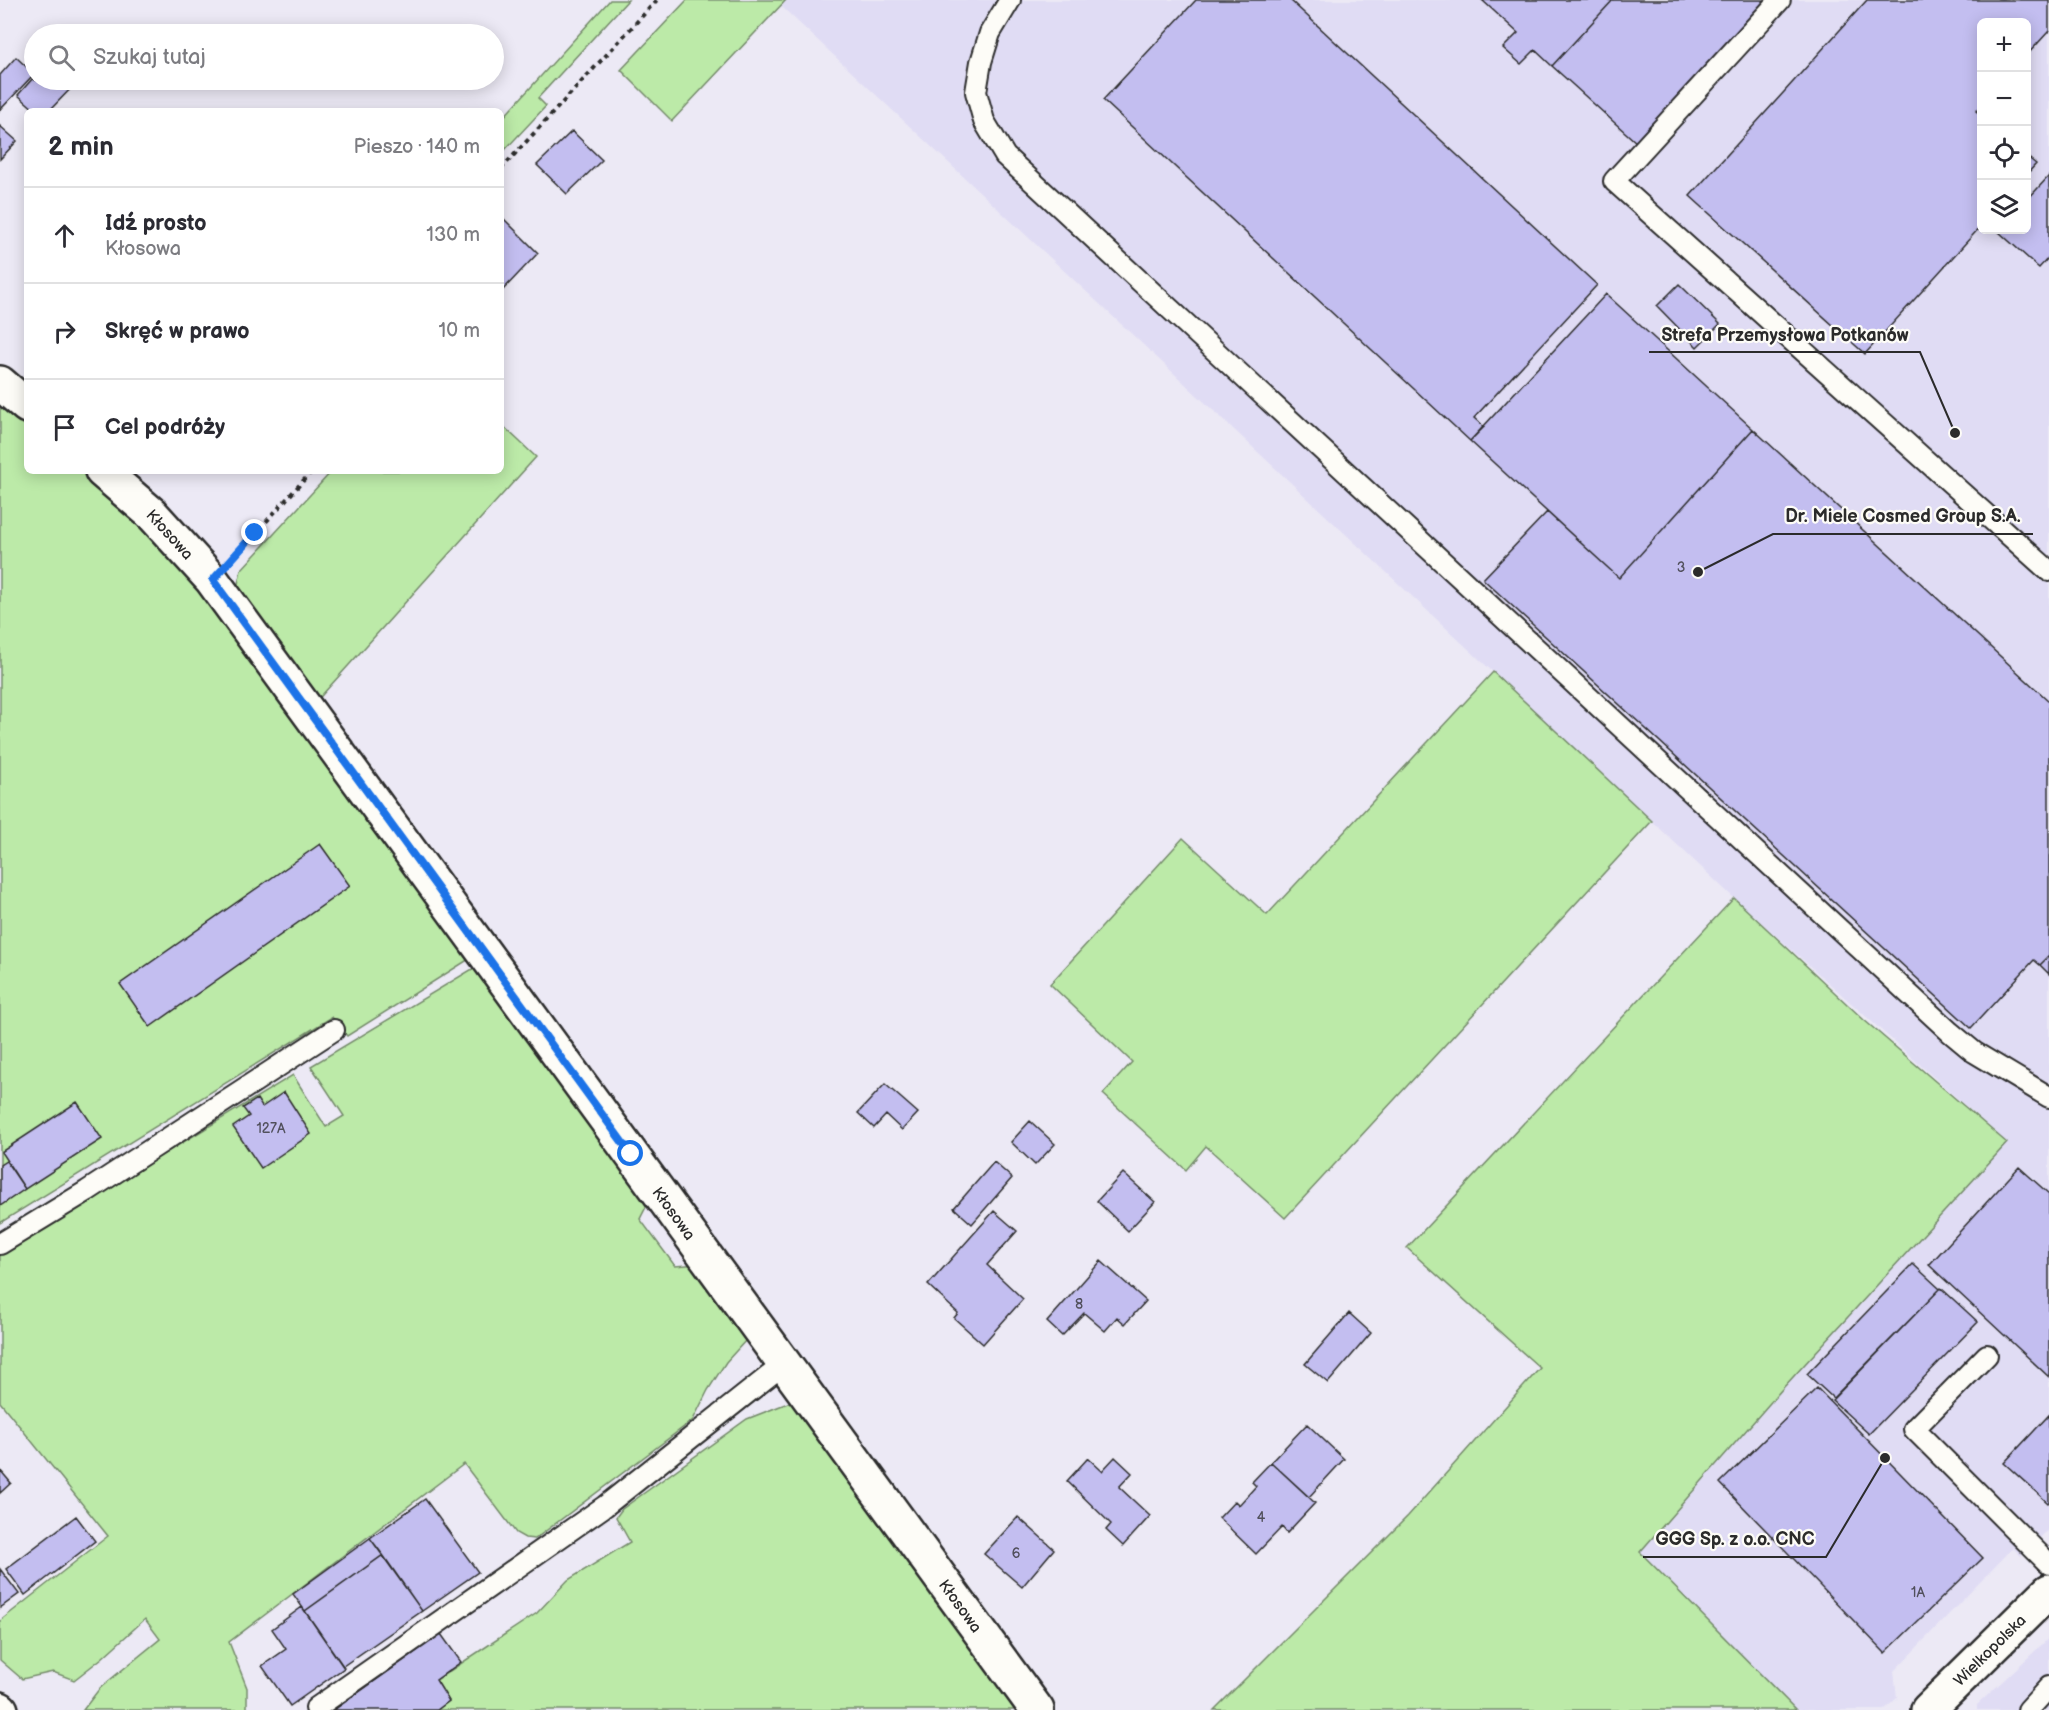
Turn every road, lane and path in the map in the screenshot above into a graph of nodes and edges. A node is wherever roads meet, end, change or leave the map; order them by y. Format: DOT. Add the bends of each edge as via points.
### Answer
graph roads {
  1 [pos="657,0"];
  2 [pos="1010,0"];
  3 [pos="1779,0"];
  4 [pos="504,166"];
  5 [pos="0,383"];
  6 [pos="24,403"];
  7 [pos="105,474"];
  8 [pos="309,474"];
  9 [pos="2049,571"];
  10 [pos="213,580"];
  11 [pos="334,1030"];
  12 [pos="2049,1097"];
  13 [pos="0,1244"];
  14 [pos="1987,1355"];
  15 [pos="784,1364"];
  16 [pos="2049,1564"];
  17 [pos="2049,1591"];
  18 [pos="2049,1687"];
  19 [pos="316,1708"];
  20 [pos="1036,1710"];
  21 [pos="1928,1710"];
  22 [pos="2028,1710"];
  1 -- 4 [label="path"];
  2 -- 12 [label="lane" via="990,33 976,92 984,121 1005,156 1950,1032 1974,1052"];
  3 -- 9 [label="lane" via="1614,181"];
  5 -- 6 [label="street"];
  7 -- 10 [label="street, Kłosowa" via="152,514"];
  8 -- 10 [label="path"];
  10 -- 15 [label="street, Kłosowa"];
  11 -- 13 [label="lane"];
  14 -- 16 [label="lane" via="1914,1429"];
  15 -- 19 [label="lane" via="605,1506"];
  15 -- 20 [label="street, Kłosowa"];
  17 -- 21 [label="street, Wielkopolska"];
  18 -- 22 [label="lane"];
}
